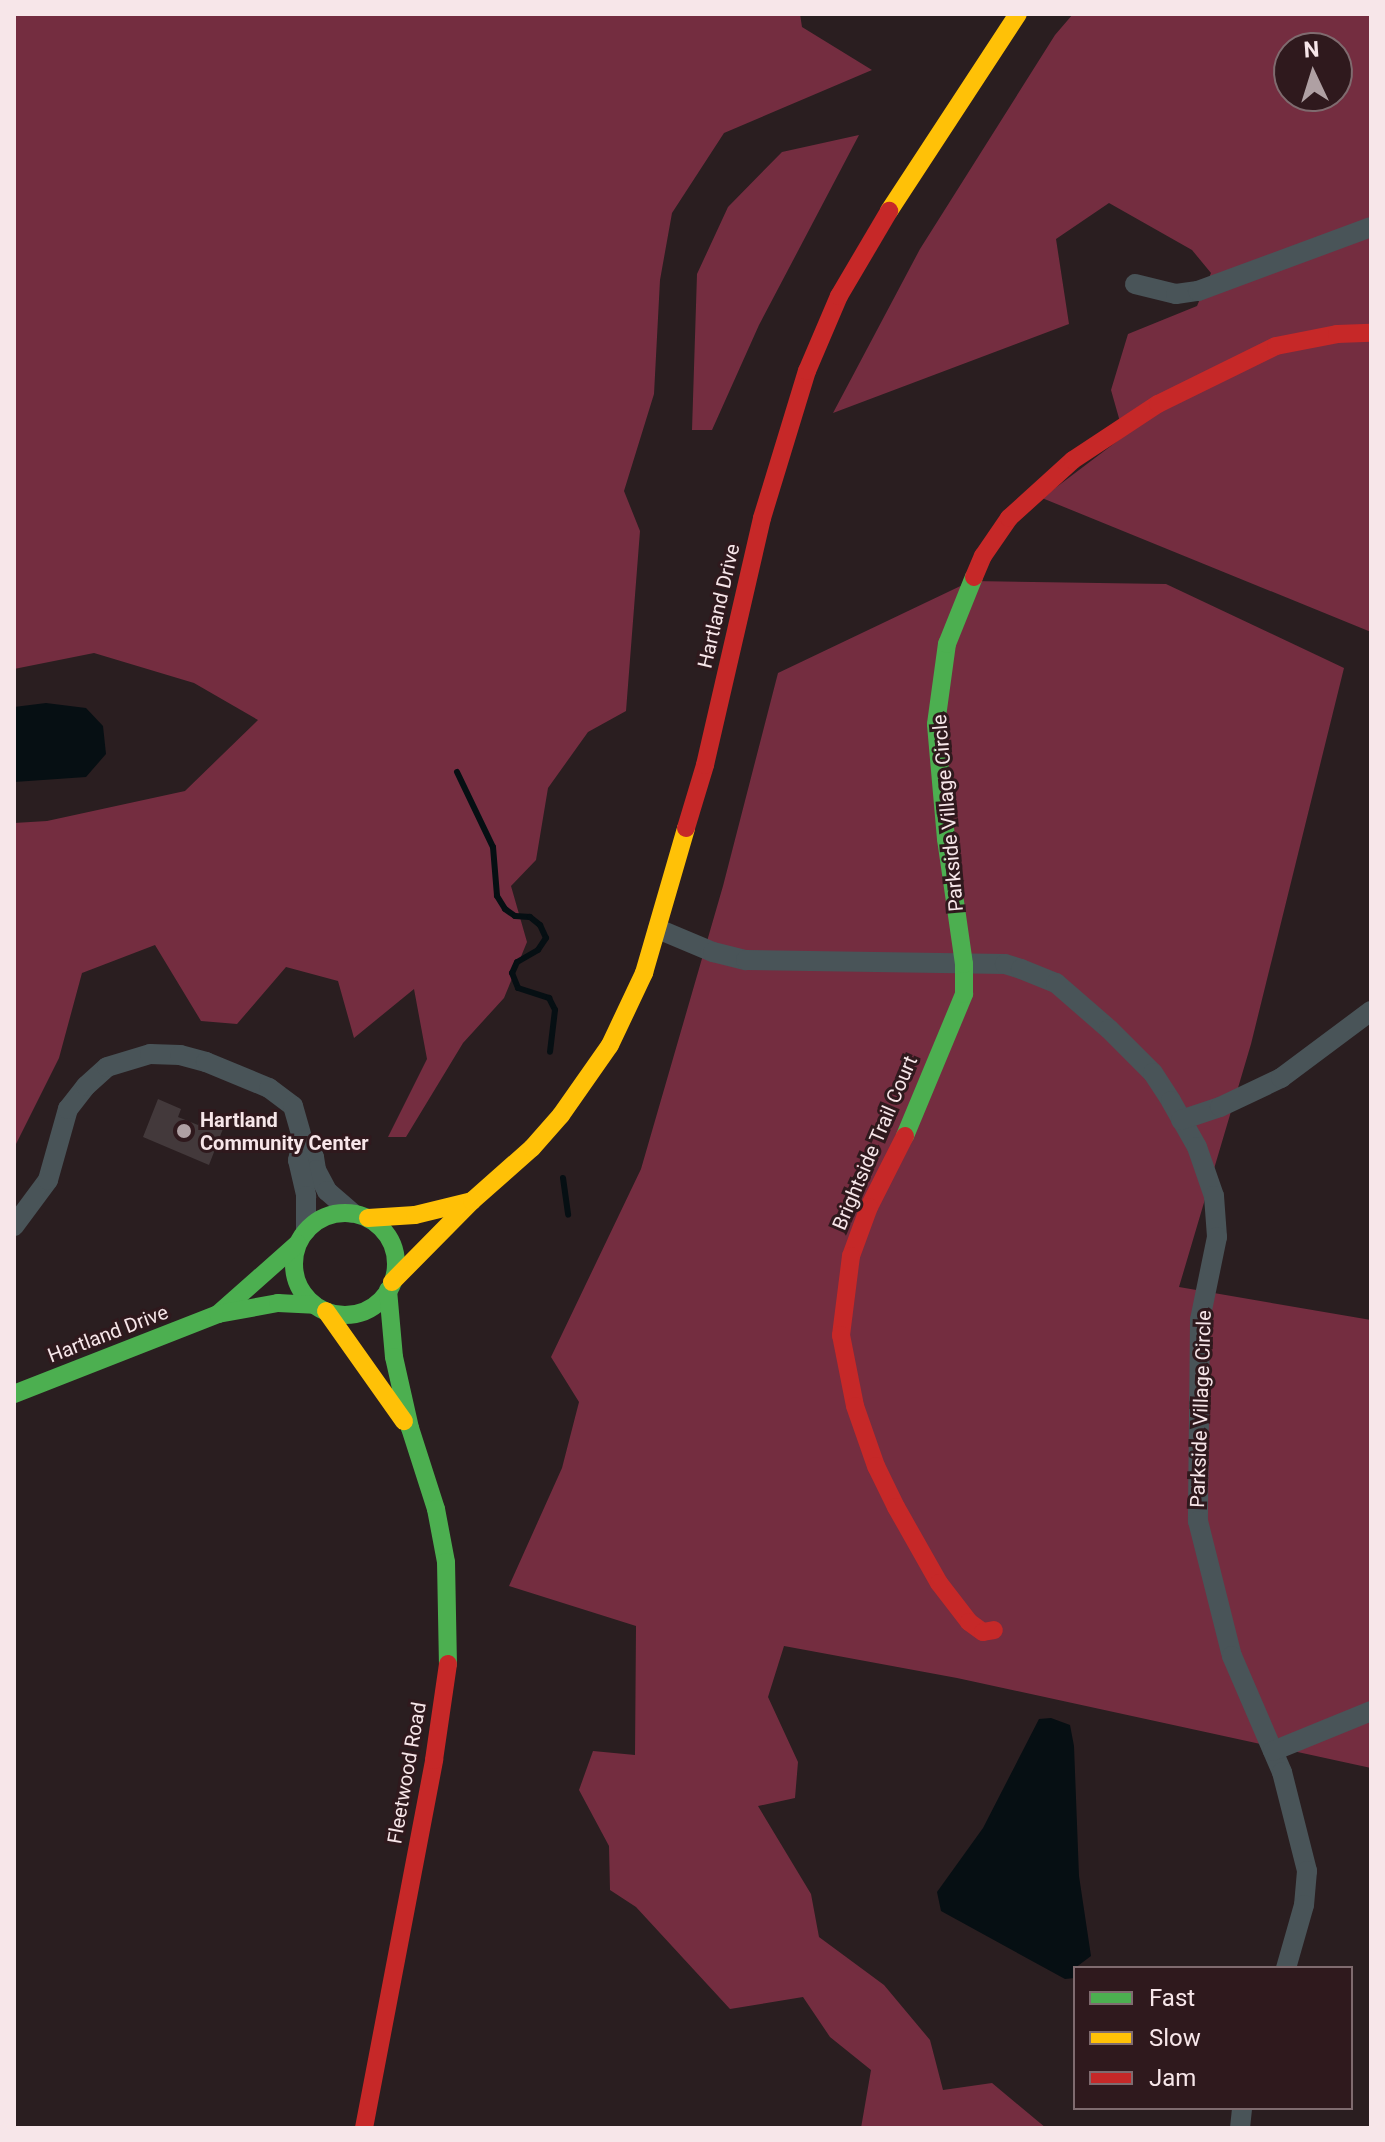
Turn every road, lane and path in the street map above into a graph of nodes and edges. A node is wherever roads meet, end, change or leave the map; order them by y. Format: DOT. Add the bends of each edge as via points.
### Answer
graph roads {
  1 [pos="1018,14"];
  2 [pos="1371,227"];
  3 [pos="1135,284"];
  4 [pos="1371,333"];
  5 [pos="658,929"];
  6 [pos="964,964"];
  7 [pos="1371,1011"];
  8 [pos="1181,1120"];
  9 [pos="303,1140"];
  10 [pos="472,1201"];
  11 [pos="360,1216"];
  12 [pos="14,1226"];
  13 [pos="302,1237"];
  14 [pos="390,1286"];
  15 [pos="320,1308"];
  16 [pos="218,1314"];
  17 [pos="14,1394"];
  18 [pos="410,1428"];
  19 [pos="994,1630"];
  20 [pos="1371,1711"];
  21 [pos="1273,1751"];
  22 [pos="1287,1966"];
  23 [pos="364,2128"];
  1 -- 5 [label="main road, Hartland Drive" via="888,212 839,296 807,371 762,518 705,765"];
  2 -- 3 [label="street" via="1198,291 1176,294"];
  4 -- 6 [label="main road, Parkside Village Circle" via="1276,346 1158,404 1073,460 1033,494 983,556 947,644 936,724"];
  5 -- 6 [label="street, Parkside Village Circle" via="746,960"];
  5 -- 10 [label="main road, Hartland Drive" via="631,1004 589,1078 532,1148"];
  6 -- 8 [label="street, Parkside Village Circle" via="1005,964 1056,983 1153,1073"];
  6 -- 19 [label="main road, Brightside Trail Court" via="964,994 851,1256 841,1335 855,1406 896,1507 939,1583 969,1622 983,1632"];
  7 -- 8 [label="street" via="1281,1078"];
  8 -- 21 [label="street, Parkside Village Circle" via="1214,1196 1217,1237 1200,1320 1198,1521 1232,1656"];
  9 -- 11 [label="street" via="327,1191"];
  9 -- 12 [label="street" via="293,1106 269,1088 180,1055 127,1058 107,1067 68,1109 48,1180"];
  9 -- 13 [label="street" via="298,1160 306,1196"];
  10 -- 11 [label="main road, Hartland Drive" via="415,1215"];
  10 -- 14 [label="main road, Hartland Drive"];
  11 -- 13 [label="main road, Hartland Drive" via="327,1216"];
  11 -- 14 [label="main road" via="382,1228 391,1242 396,1258"];
  13 -- 15 [label="main road" via="295,1277"];
  13 -- 16 [label="main road, Hartland Drive"];
  14 -- 15 [label="main road, Hartland Drive" via="363,1311 346,1315"];
  14 -- 18 [label="main road, Fleetwood Road" via="394,1357"];
  15 -- 16 [label="main road, Hartland Drive" via="278,1303"];
  15 -- 18 [label="main road, Fleetwood Road"];
  16 -- 17 [label="main road, Hartland Drive"];
  18 -- 23 [label="main road, Fleetwood Road" via="436,1509 450,1646 434,1760"];
  20 -- 21 [label="street"];
  21 -- 22 [label="street, Parkside Village Circle" via="1307,1871 1304,1905"];
}
